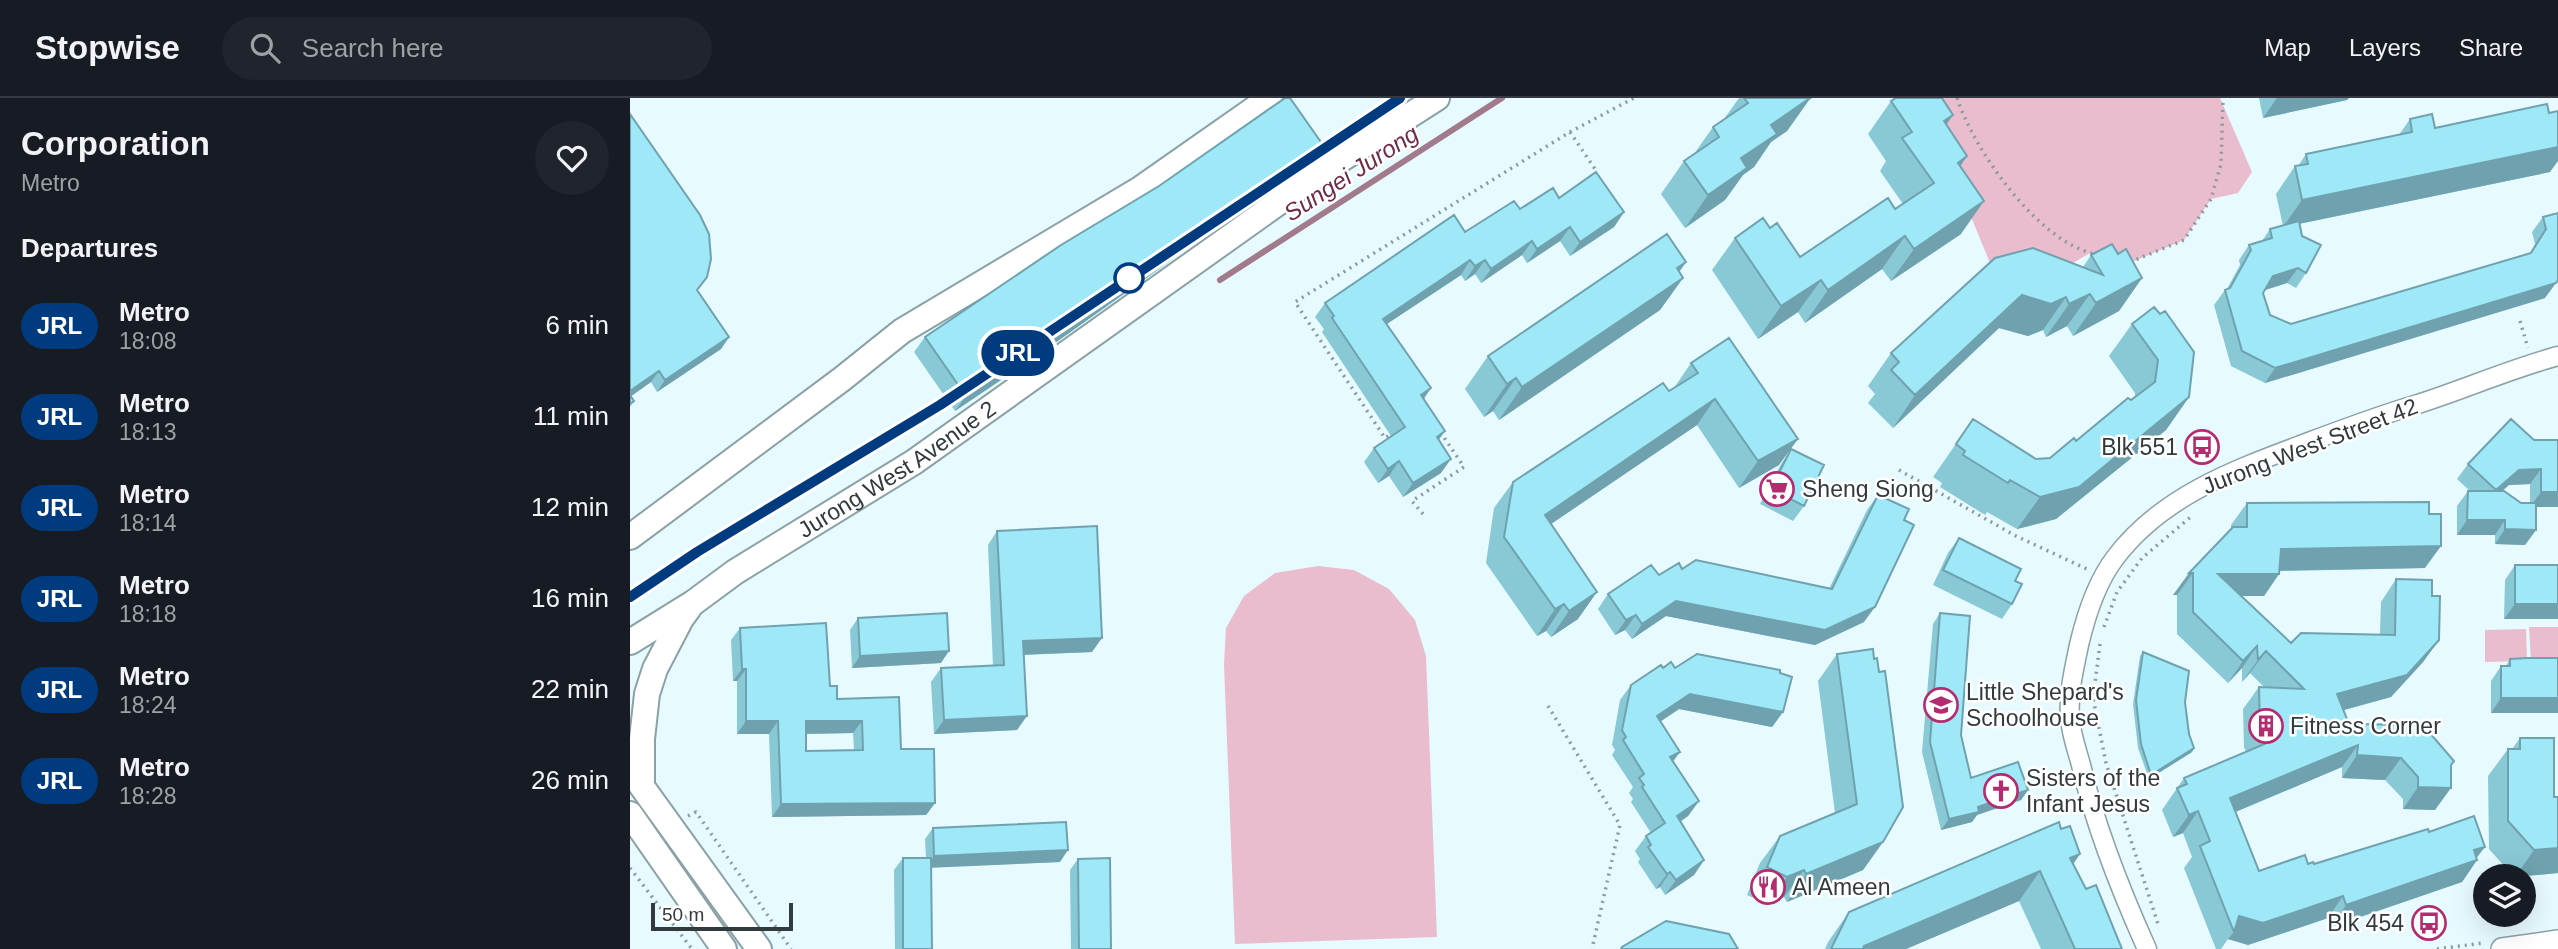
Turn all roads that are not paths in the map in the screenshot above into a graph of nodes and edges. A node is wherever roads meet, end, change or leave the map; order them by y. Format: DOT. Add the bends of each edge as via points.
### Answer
graph roads {
  1 [pos="1270,98"];
  2 [pos="1437,98"];
  3 [pos="2558,356"];
  4 [pos="630,537"];
  5 [pos="693,603"];
  6 [pos="630,642"];
  7 [pos="636,777"];
  8 [pos="630,814"];
  9 [pos="2558,941"];
  10 [pos="724,949"];
  11 [pos="759,949"];
  12 [pos="2147,949"];
  13 [pos="2502,949"];
  1 -- 4 [label="main road" via="1140,189 902,331"];
  2 -- 5 [label="main road, Jurong West Avenue 2" via="1320,173 914,462 735,572"];
  3 -- 12 [label="street, Jurong West Street 42" via="2243,466 2204,484 2146,526 2115,558 2093,597 2081,638 2072,677 2070,718 2091,809 2116,881"];
  5 -- 6 [label="main road, Jurong West Avenue 2"];
  5 -- 7 [label="main road" via="655,669 647,694"];
  7 -- 11 [label="main road"];
  8 -- 10 [label="main road"];
  9 -- 13 [label="street"];
}
